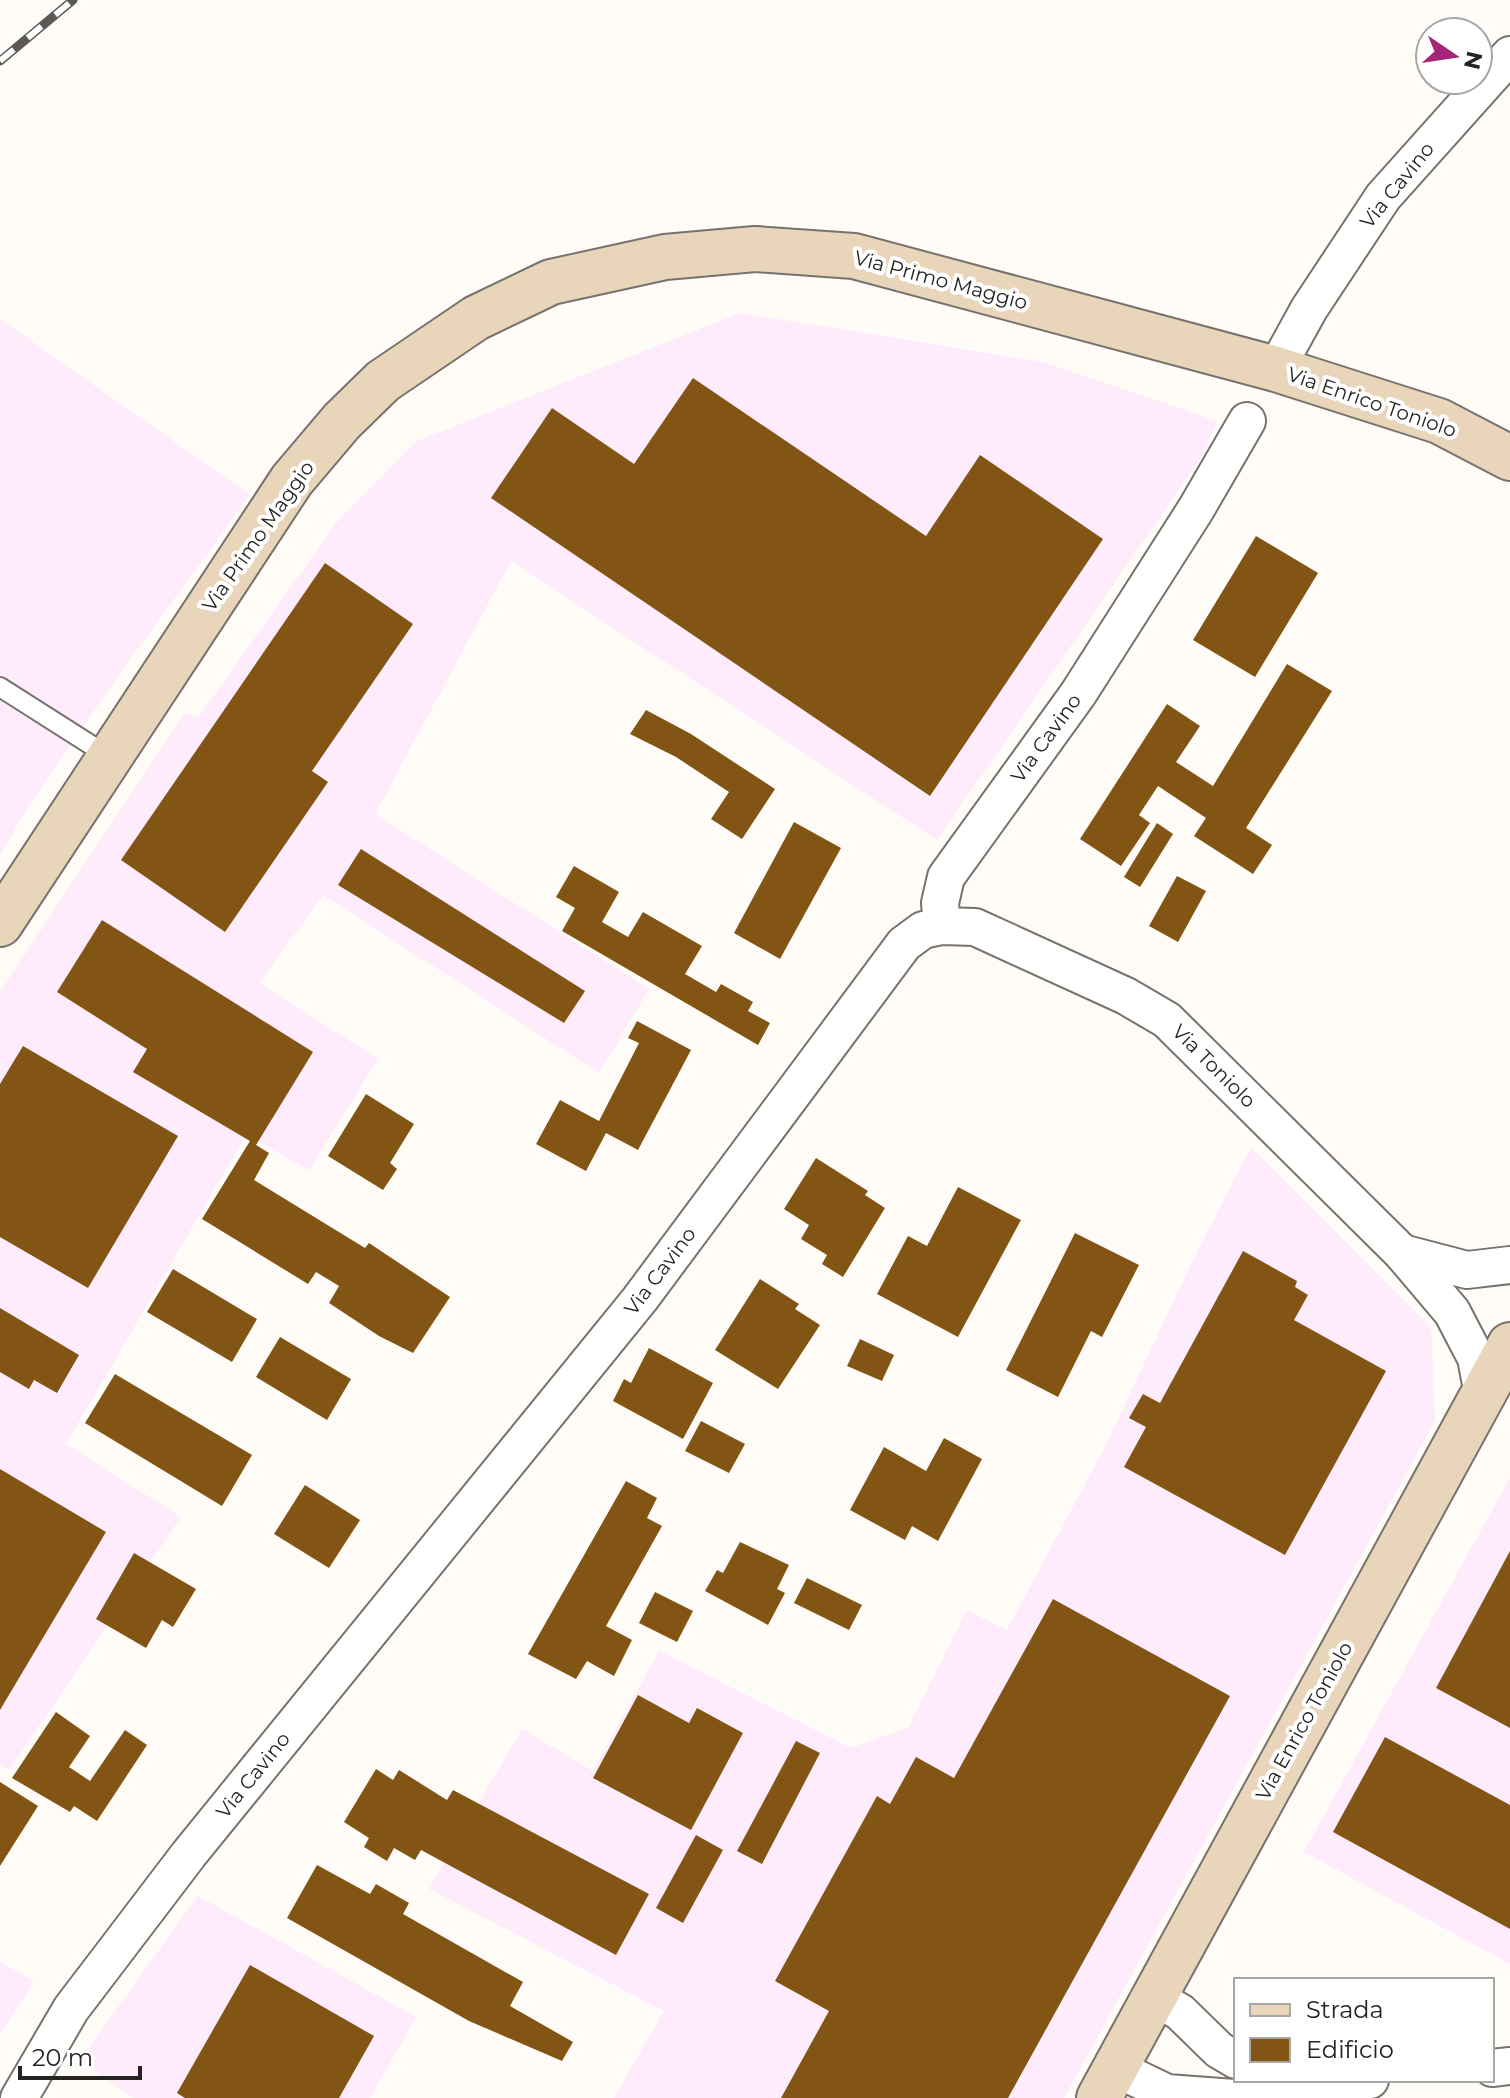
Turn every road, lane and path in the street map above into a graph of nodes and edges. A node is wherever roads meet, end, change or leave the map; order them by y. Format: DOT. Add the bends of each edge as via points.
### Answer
graph roads {
  1 [pos="1510,55"];
  2 [pos="1276,369"];
  3 [pos="1247,421"];
  4 [pos="1510,458"];
  5 [pos="0,687"];
  6 [pos="110,757"];
  7 [pos="0,924"];
  8 [pos="942,926"];
  9 [pos="1402,1253"];
  10 [pos="1510,1265"];
  11 [pos="1510,1345"];
  12 [pos="1483,1394"];
  13 [pos="1154,1997"];
  14 [pos="1234,2059"];
  15 [pos="1326,2082"];
  16 [pos="1107,2083"];
  17 [pos="1304,2083"];
  18 [pos="19,2098"];
  19 [pos="1234,2098"];
  20 [pos="1241,2098"];
  1 -- 2 [label="street, Via Cavino" via="1383,197"];
  2 -- 4 [label="street, Via Enrico Toniolo" via="1439,421"];
  2 -- 6 [label="street, Via Primo Maggio" via="854,256 755,249 665,257 551,282 476,318 383,381 342,421 292,480"];
  3 -- 8 [label="street, Via Cavino" via="1078,694 946,877"];
  5 -- 6 [label="lane"];
  6 -- 7 [label="street, Via Primo Maggio"];
  8 -- 9 [label="street, Via Toniolo" via="975,927 1167,1020"];
  8 -- 18 [label="street, Via Cavino" via="923,930 904,944 640,1299 171,1878 71,2009"];
  9 -- 10 [label="street" via="1467,1270"];
  9 -- 12 [label="street, Via Toniolo" via="1452,1312 1476,1358"];
  11 -- 12 [label="street, Via Enrico Toniolo"];
  12 -- 13 [label="street, Via Enrico Toniolo"];
  13 -- 14 [label="street" via="1180,2012"];
  13 -- 16 [label="street, Via Enrico Toniolo"];
  15 -- 17 [label="street"];
  16 -- 19 [label="street"];
  17 -- 20 [label="street"];
}
